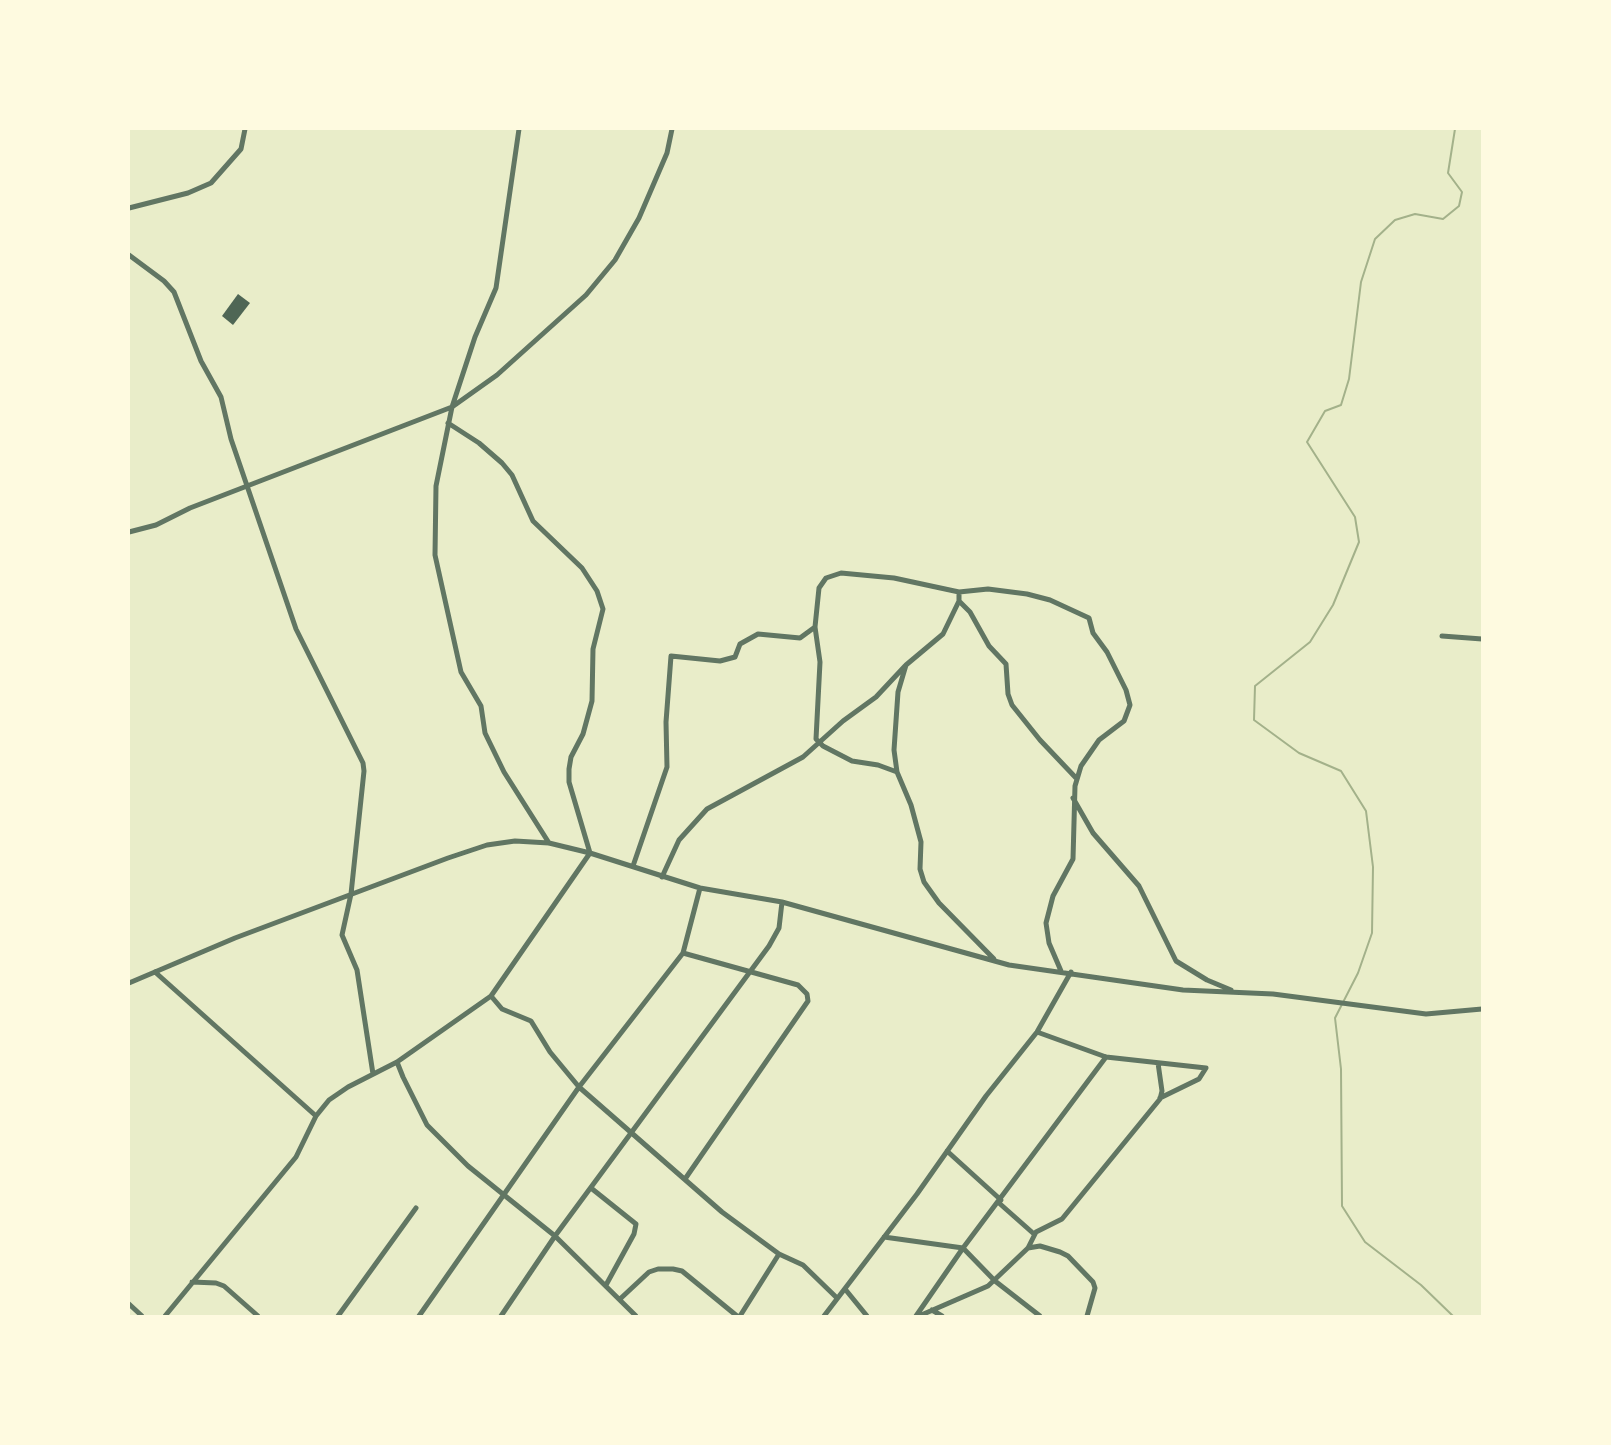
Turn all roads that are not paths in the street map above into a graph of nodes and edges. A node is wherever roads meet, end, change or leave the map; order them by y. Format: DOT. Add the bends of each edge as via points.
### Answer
graph roads {
  1 [pos="245,129"];
  2 [pos="519,129"];
  3 [pos="672,129"];
  4 [pos="129,208"];
  5 [pos="129,255"];
  6 [pos="452,407"];
  7 [pos="448,423"];
  8 [pos="248,488"];
  9 [pos="129,532"];
  10 [pos="958,592"];
  11 [pos="959,601"];
  12 [pos="815,627"];
  13 [pos="1442,636"];
  14 [pos="1482,639"];
  15 [pos="906,665"];
  16 [pos="818,743"];
  17 [pos="897,772"];
  18 [pos="1077,779"];
  19 [pos="1073,796"];
  20 [pos="549,843"];
  21 [pos="590,853"];
  22 [pos="633,866"];
  23 [pos="662,877"];
  24 [pos="700,888"];
  25 [pos="351,894"];
  26 [pos="782,902"];
  27 [pos="683,952"];
  28 [pos="996,961"];
  29 [pos="1061,970"];
  30 [pos="155,972"];
  31 [pos="1071,972"];
  32 [pos="748,973"];
  33 [pos="129,983"];
  34 [pos="1235,992"];
  35 [pos="491,996"];
  36 [pos="1482,1009"];
  37 [pos="1038,1032"];
  38 [pos="1106,1057"];
  39 [pos="397,1062"];
  40 [pos="1158,1063"];
  41 [pos="373,1074"];
  42 [pos="579,1087"];
  43 [pos="1160,1099"];
  44 [pos="316,1116"];
  45 [pos="632,1133"];
  46 [pos="947,1151"];
  47 [pos="685,1179"];
  48 [pos="591,1188"];
  49 [pos="502,1196"];
  50 [pos="1000,1201"];
  51 [pos="416,1208"];
  52 [pos="1034,1234"];
  53 [pos="555,1236"];
  54 [pos="884,1237"];
  55 [pos="963,1248"];
  56 [pos="1028,1248"];
  57 [pos="778,1254"];
  58 [pos="994,1281"];
  59 [pos="192,1282"];
  60 [pos="606,1285"];
  61 [pos="845,1289"];
  62 [pos="837,1298"];
  63 [pos="620,1299"];
  64 [pos="129,1304"];
  65 [pos="932,1310"];
  66 [pos="142,1316"];
  67 [pos="165,1316"];
  68 [pos="258,1316"];
  69 [pos="338,1316"];
  70 [pos="419,1316"];
  71 [pos="501,1316"];
  72 [pos="636,1316"];
  73 [pos="739,1316"];
  74 [pos="825,1316"];
  75 [pos="867,1316"];
  76 [pos="917,1316"];
  77 [pos="942,1316"];
  78 [pos="1040,1316"];
  79 [pos="1087,1316"];
  1 -- 4 [label="street" via="242,149 211,183"];
  2 -- 6 [label="street" via="496,288"];
  3 -- 6 [label="street" via="667,153 639,218 615,260 558,321 497,375"];
  5 -- 8 [label="street" via="174,292 201,361 217,387"];
  6 -- 7 [label="street"];
  6 -- 8 [label="street"];
  7 -- 20 [label="street" via="436,486 437,572 461,672 481,706 485,733 504,772"];
  7 -- 21 [label="street" via="479,442 502,463 533,521 582,568 602,603 593,649 592,701 569,769 569,782"];
  8 -- 9 [label="street"];
  8 -- 25 [label="street" via="296,629 363,763"];
  10 -- 11 [label="street"];
  10 -- 12 [label="street" via="894,578 832,575 819,588"];
  10 -- 18 [label="street" via="988,588 1027,594 1089,618 1130,705 1124,721 1099,740"];
  11 -- 15 [label="street" via="943,634"];
  11 -- 18 [label="street" via="1006,664 1012,705"];
  12 -- 16 [label="street" via="820,662 815,730"];
  12 -- 22 [label="street" via="800,638 758,634 740,644 735,657 720,661 671,656 667,767"];
  13 -- 14 [label="street"];
  15 -- 16 [label="street" via="872,701"];
  15 -- 17 [label="street" via="896,711"];
  16 -- 17 [label="street" via="852,761"];
  16 -- 23 [label="street" via="794,764 707,809 679,840"];
  17 -- 28 [label="street" via="920,836 924,882 939,903"];
  18 -- 19 [label="street"];
  19 -- 29 [label="street" via="1073,859 1053,896 1046,923 1049,943"];
  19 -- 34 [label="street" via="1093,833 1139,886 1176,961"];
  20 -- 21 [label="street"];
  20 -- 25 [label="street" via="515,841 488,845"];
  21 -- 22 [label="street"];
  21 -- 35 [label="street"];
  22 -- 23 [label="street"];
  23 -- 24 [label="street"];
  24 -- 26 [label="street"];
  24 -- 27 [label="street"];
  25 -- 30 [label="street"];
  25 -- 41 [label="street" via="342,935 357,970"];
  26 -- 28 [label="street"];
  26 -- 32 [label="street" via="775,936"];
  27 -- 32 [label="street"];
  27 -- 42 [label="street"];
  28 -- 29 [label="street"];
  29 -- 31 [label="street"];
  30 -- 33 [label="street"];
  30 -- 44 [label="street"];
  31 -- 34 [label="street" via="1183,990"];
  31 -- 37 [label="street"];
  32 -- 45 [label="street"];
  32 -- 47 [label="street" via="798,985 808,1001"];
  34 -- 36 [label="street" via="1426,1014"];
  35 -- 39 [label="street"];
  35 -- 42 [label="street" via="502,1009 531,1021"];
  37 -- 38 [label="street"];
  37 -- 46 [label="street"];
  38 -- 40 [label="street"];
  38 -- 50 [label="street"];
  39 -- 41 [label="street"];
  39 -- 49 [label="street" via="427,1125"];
  40 -- 43 [label="street"];
  40 -- 43 [label="street" via="1206,1068 1199,1079"];
  41 -- 44 [label="street" via="329,1100"];
  42 -- 45 [label="street"];
  42 -- 49 [label="street"];
  43 -- 52 [label="street" via="1062,1219"];
  44 -- 59 [label="street" via="296,1157"];
  45 -- 47 [label="street"];
  45 -- 48 [label="street"];
  46 -- 50 [label="street"];
  46 -- 54 [label="street"];
  47 -- 57 [label="street"];
  48 -- 53 [label="street"];
  48 -- 60 [label="street" via="636,1224"];
  49 -- 53 [label="street"];
  49 -- 70 [label="street"];
  50 -- 52 [label="street"];
  50 -- 55 [label="street"];
  51 -- 69 [label="street"];
  52 -- 56 [label="street"];
  53 -- 60 [label="street"];
  53 -- 71 [label="street"];
  54 -- 55 [label="street"];
  54 -- 61 [label="street"];
  55 -- 58 [label="street"];
  55 -- 76 [label="street"];
  56 -- 58 [label="street"];
  56 -- 79 [label="street" via="1040,1246 1068,1256 1093,1282 1094,1295"];
  57 -- 62 [label="street" via="803,1265"];
  57 -- 73 [label="street"];
  58 -- 65 [label="street"];
  58 -- 78 [label="street"];
  59 -- 67 [label="street"];
  59 -- 68 [label="street" via="224,1286"];
  60 -- 63 [label="street"];
  61 -- 62 [label="street"];
  61 -- 75 [label="street"];
  62 -- 74 [label="street"];
  63 -- 72 [label="street"];
  63 -- 73 [label="street" via="649,1272 673,1269 682,1271"];
  64 -- 66 [label="street"];
  65 -- 76 [label="street"];
  65 -- 77 [label="street"];
}
